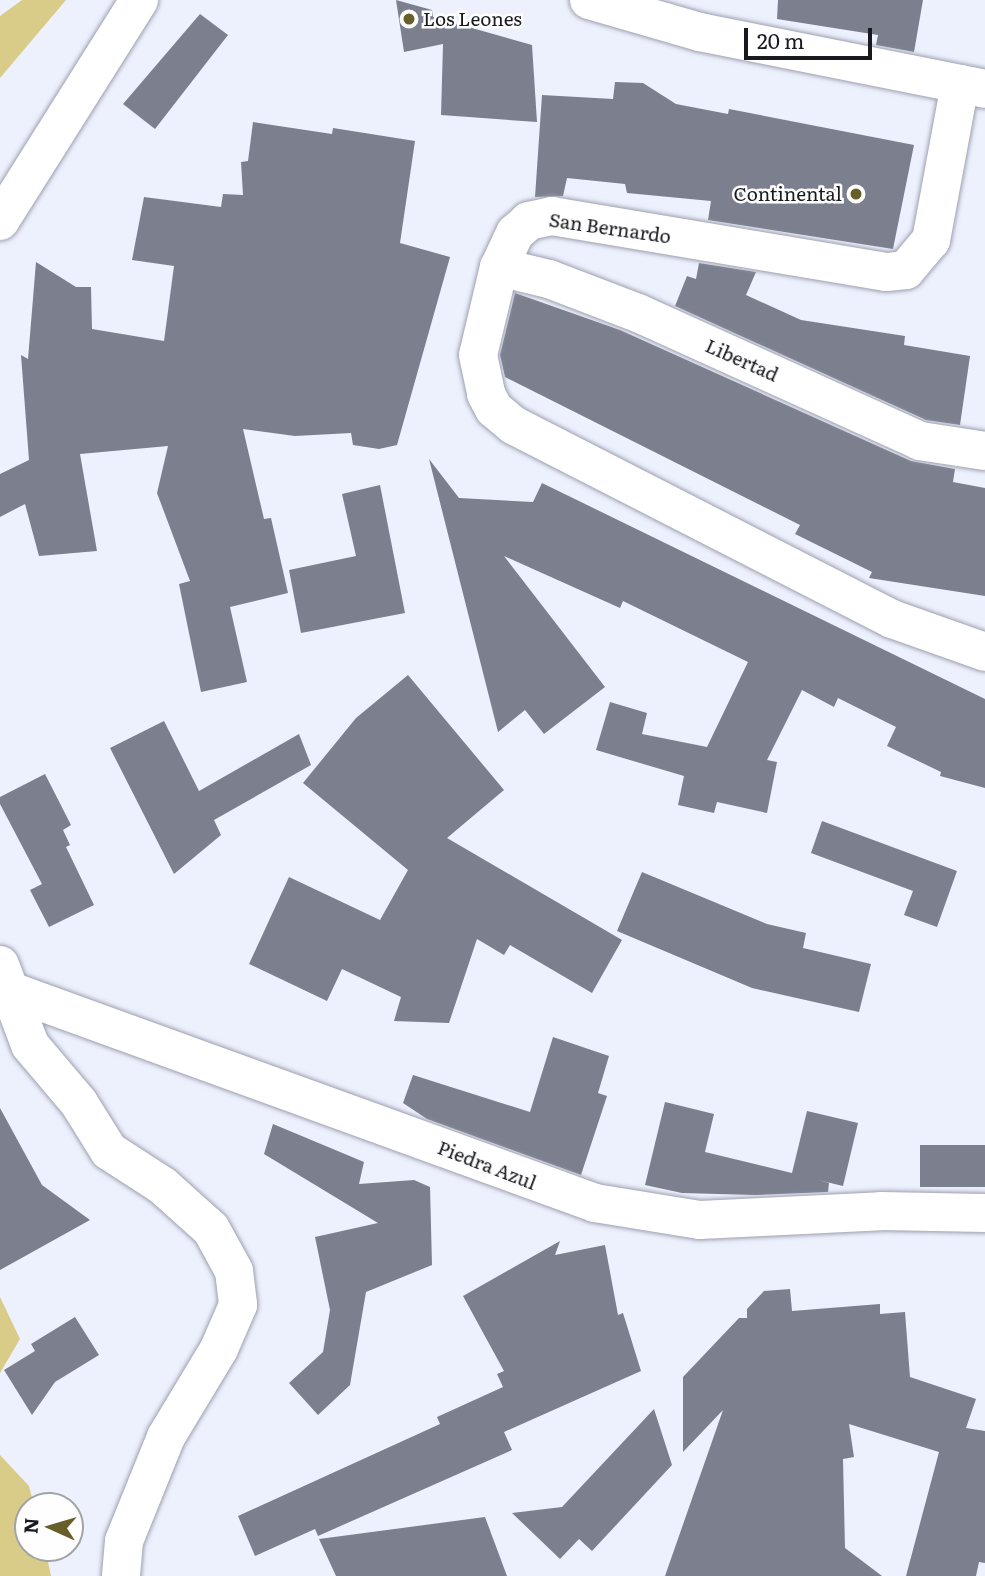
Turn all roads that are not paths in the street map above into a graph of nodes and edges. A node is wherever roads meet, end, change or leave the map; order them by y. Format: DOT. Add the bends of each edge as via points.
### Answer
graph roads {
  1 [pos="139,0"];
  2 [pos="589,0"];
  3 [pos="972,86"];
  4 [pos="0,220"];
  5 [pos="499,267"];
  6 [pos="985,451"];
  7 [pos="985,652"];
  8 [pos="6,978"];
  9 [pos="985,1213"];
  10 [pos="121,1576"];
  1 -- 4 [label="street"];
  2 -- 3 [label="street" via="700,33"];
  3 -- 5 [label="street, San Bernardo" via="931,240 906,270 886,272 552,216 529,221 515,233"];
  5 -- 6 [label="street, Libertad" via="549,279 638,313 920,441"];
  5 -- 7 [label="street, San Bernardo" via="478,355 480,376 494,409 513,425 892,620"];
  8 -- 9 [label="street, Piedra Azul" via="596,1203 700,1220 881,1211"];
  8 -- 10 [label="street" via="30,1045 79,1103 109,1151 163,1186 211,1229 234,1271 238,1305 219,1349 161,1450 124,1541"];
}
